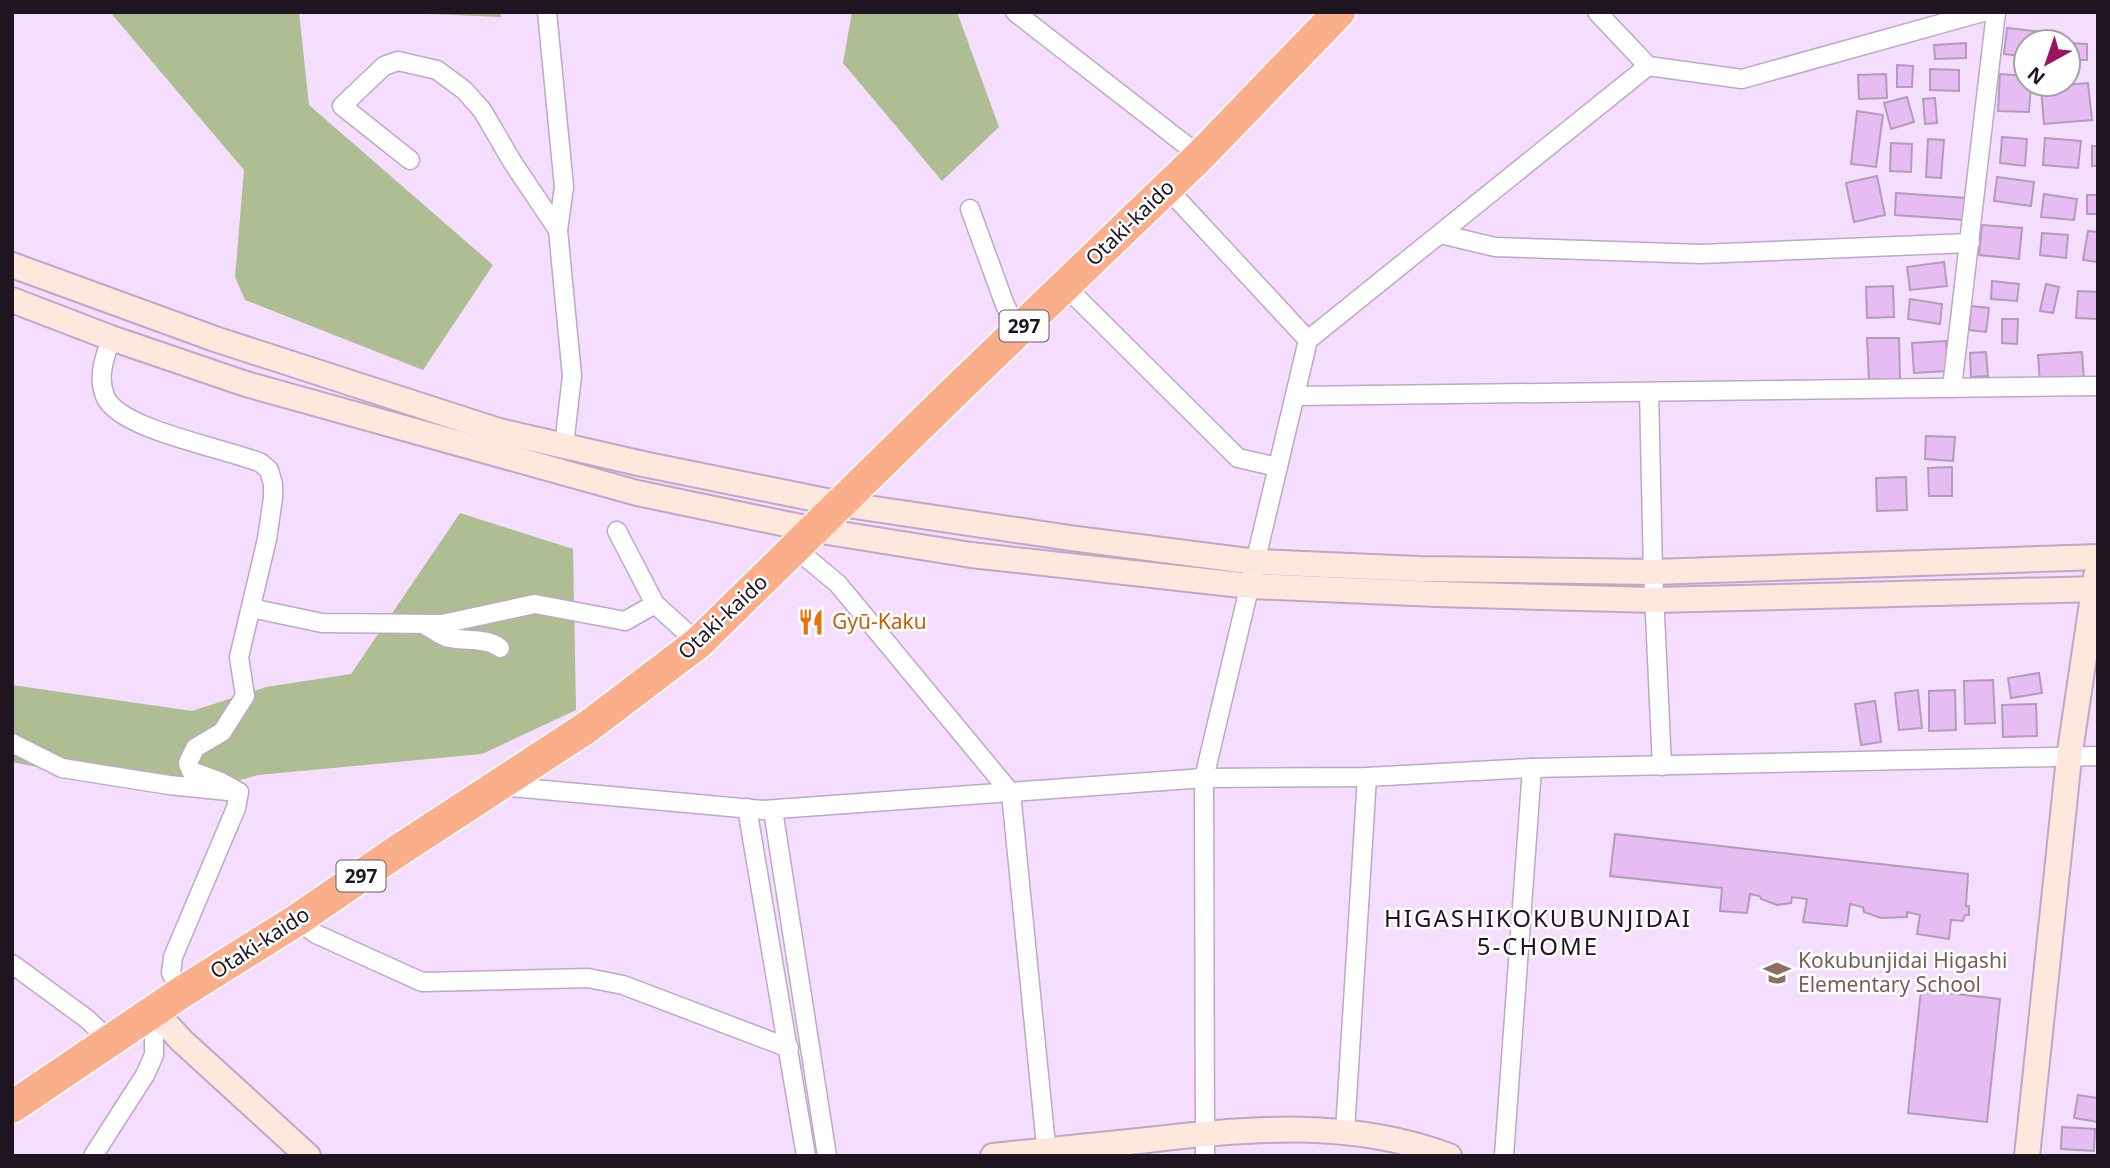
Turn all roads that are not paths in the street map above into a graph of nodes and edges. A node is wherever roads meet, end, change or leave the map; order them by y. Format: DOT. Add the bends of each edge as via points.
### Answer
graph roads {
  1 [pos="547,12"];
  2 [pos="1014,12"];
  3 [pos="1339,12"];
  4 [pos="1597,12"];
  5 [pos="1983,12"];
  6 [pos="1996,12"];
  7 [pos="1648,66"];
  8 [pos="1200,156"];
  9 [pos="410,160"];
  10 [pos="1166,187"];
  11 [pos="970,209"];
  12 [pos="558,230"];
  13 [pos="1440,234"];
  14 [pos="1970,243"];
  15 [pos="12,265"];
  16 [pos="1065,286"];
  17 [pos="12,300"];
  18 [pos="1018,332"];
  19 [pos="111,338"];
  20 [pos="1308,340"];
  21 [pos="2098,386"];
  22 [pos="1952,388"];
  23 [pos="1649,392"];
  24 [pos="1295,396"];
  25 [pos="564,445"];
  26 [pos="1278,467"];
  27 [pos="841,503"];
  28 [pos="617,531"];
  29 [pos="806,539"];
  30 [pos="2098,556"];
  31 [pos="1653,572"];
  32 [pos="1253,574"];
  33 [pos="2096,589"];
  34 [pos="1655,600"];
  35 [pos="656,604"];
  36 [pos="251,608"];
  37 [pos="424,624"];
  38 [pos="698,643"];
  39 [pos="500,649"];
  40 [pos="12,743"];
  41 [pos="2098,756"];
  42 [pos="2069,758"];
  43 [pos="1662,766"];
  44 [pos="1532,768"];
  45 [pos="1367,777"];
  46 [pos="1204,778"];
  47 [pos="501,786"];
  48 [pos="239,792"];
  49 [pos="1011,793"];
  50 [pos="747,808"];
  51 [pos="773,810"];
  52 [pos="297,920"];
  53 [pos="12,964"];
  54 [pos="182,992"];
  55 [pos="154,1011"];
  56 [pos="110,1041"];
  57 [pos="789,1048"];
  58 [pos="12,1107"];
  59 [pos="1345,1131"];
  60 [pos="1204,1144"];
  61 [pos="1047,1153"];
  62 [pos="93,1156"];
  63 [pos="308,1156"];
  64 [pos="807,1156"];
  65 [pos="827,1156"];
  66 [pos="993,1156"];
  67 [pos="1449,1156"];
  68 [pos="1504,1156"];
  69 [pos="2027,1156"];
  1 -- 12 [label="street" via="564,187"];
  2 -- 8 [label="street"];
  3 -- 8 [label="highway, Otaki-kaido / 297"];
  4 -- 7 [label="street"];
  5 -- 7 [label="street" via="1742,79"];
  6 -- 14 [label="street"];
  7 -- 13 [label="street"];
  8 -- 10 [label="highway, Otaki-kaido / 297"];
  9 -- 12 [label="street" via="342,106 384,66 398,61 437,70 464,90"];
  10 -- 16 [label="highway, Otaki-kaido / 297"];
  10 -- 20 [label="street"];
  11 -- 18 [label="street"];
  12 -- 25 [label="street" via="572,376"];
  13 -- 14 [label="street" via="1495,247 1700,254"];
  13 -- 20 [label="street"];
  14 -- 22 [label="street"];
  15 -- 25 [label="street" via="355,385 499,431"];
  16 -- 18 [label="highway, Otaki-kaido / 297"];
  16 -- 26 [label="street" via="1238,458"];
  17 -- 19 [label="street"];
  18 -- 27 [label="highway, Otaki-kaido / 297"];
  19 -- 29 [label="street" via="246,384"];
  19 -- 36 [label="street" via="102,381 113,410 171,435 247,457 269,470 273,498"];
  20 -- 24 [label="street"];
  21 -- 22 [label="street"];
  22 -- 23 [label="street"];
  23 -- 24 [label="street"];
  23 -- 31 [label="street"];
  24 -- 26 [label="street"];
  25 -- 27 [label="street"];
  26 -- 32 [label="street"];
  27 -- 29 [label="highway, Otaki-kaido / 297"];
  27 -- 32 [label="street" via="1070,538"];
  28 -- 35 [label="street"];
  29 -- 32 [label="street"];
  29 -- 38 [label="highway, Otaki-kaido / 297"];
  29 -- 49 [label="street"];
  30 -- 31 [label="street"];
  30 -- 33 [label="street"];
  31 -- 32 [label="street" via="1419,569"];
  31 -- 34 [label="street"];
  32 -- 34 [label="street" via="1437,594"];
  32 -- 46 [label="street"];
  33 -- 34 [label="street"];
  33 -- 42 [label="street"];
  34 -- 43 [label="street"];
  35 -- 37 [label="street" via="625,621 535,604 463,621"];
  35 -- 38 [label="street"];
  36 -- 37 [label="street" via="322,623"];
  36 -- 48 [label="street" via="239,657 245,696 222,732 195,748 188,763 191,771"];
  37 -- 39 [label="street" via="443,636 493,643"];
  38 -- 47 [label="highway, Otaki-kaido / 297"];
  40 -- 48 [label="street" via="62,768"];
  41 -- 42 [label="street"];
  42 -- 43 [label="street"];
  42 -- 69 [label="street"];
  43 -- 44 [label="street"];
  44 -- 45 [label="street"];
  44 -- 68 [label="street"];
  45 -- 46 [label="street"];
  45 -- 59 [label="street"];
  46 -- 49 [label="street"];
  46 -- 60 [label="street"];
  47 -- 50 [label="street"];
  47 -- 52 [label="highway, Otaki-kaido / 297"];
  48 -- 54 [label="street" via="173,957 171,973"];
  49 -- 51 [label="street"];
  49 -- 61 [label="street"];
  50 -- 51 [label="street"];
  50 -- 57 [label="street"];
  51 -- 65 [label="street"];
  52 -- 54 [label="highway, Otaki-kaido / 297"];
  52 -- 57 [label="street" via="316,934 422,982 588,978 624,985"];
  53 -- 56 [label="street"];
  54 -- 55 [label="highway, Otaki-kaido / 297"];
  55 -- 56 [label="highway, Otaki-kaido / 297"];
  55 -- 62 [label="street" via="150,1065"];
  55 -- 63 [label="street"];
  56 -- 58 [label="highway, Otaki-kaido / 297"];
  57 -- 64 [label="street"];
  59 -- 60 [label="street" via="1254,1129"];
  59 -- 67 [label="street"];
  60 -- 61 [label="street"];
  61 -- 66 [label="street"];
}
